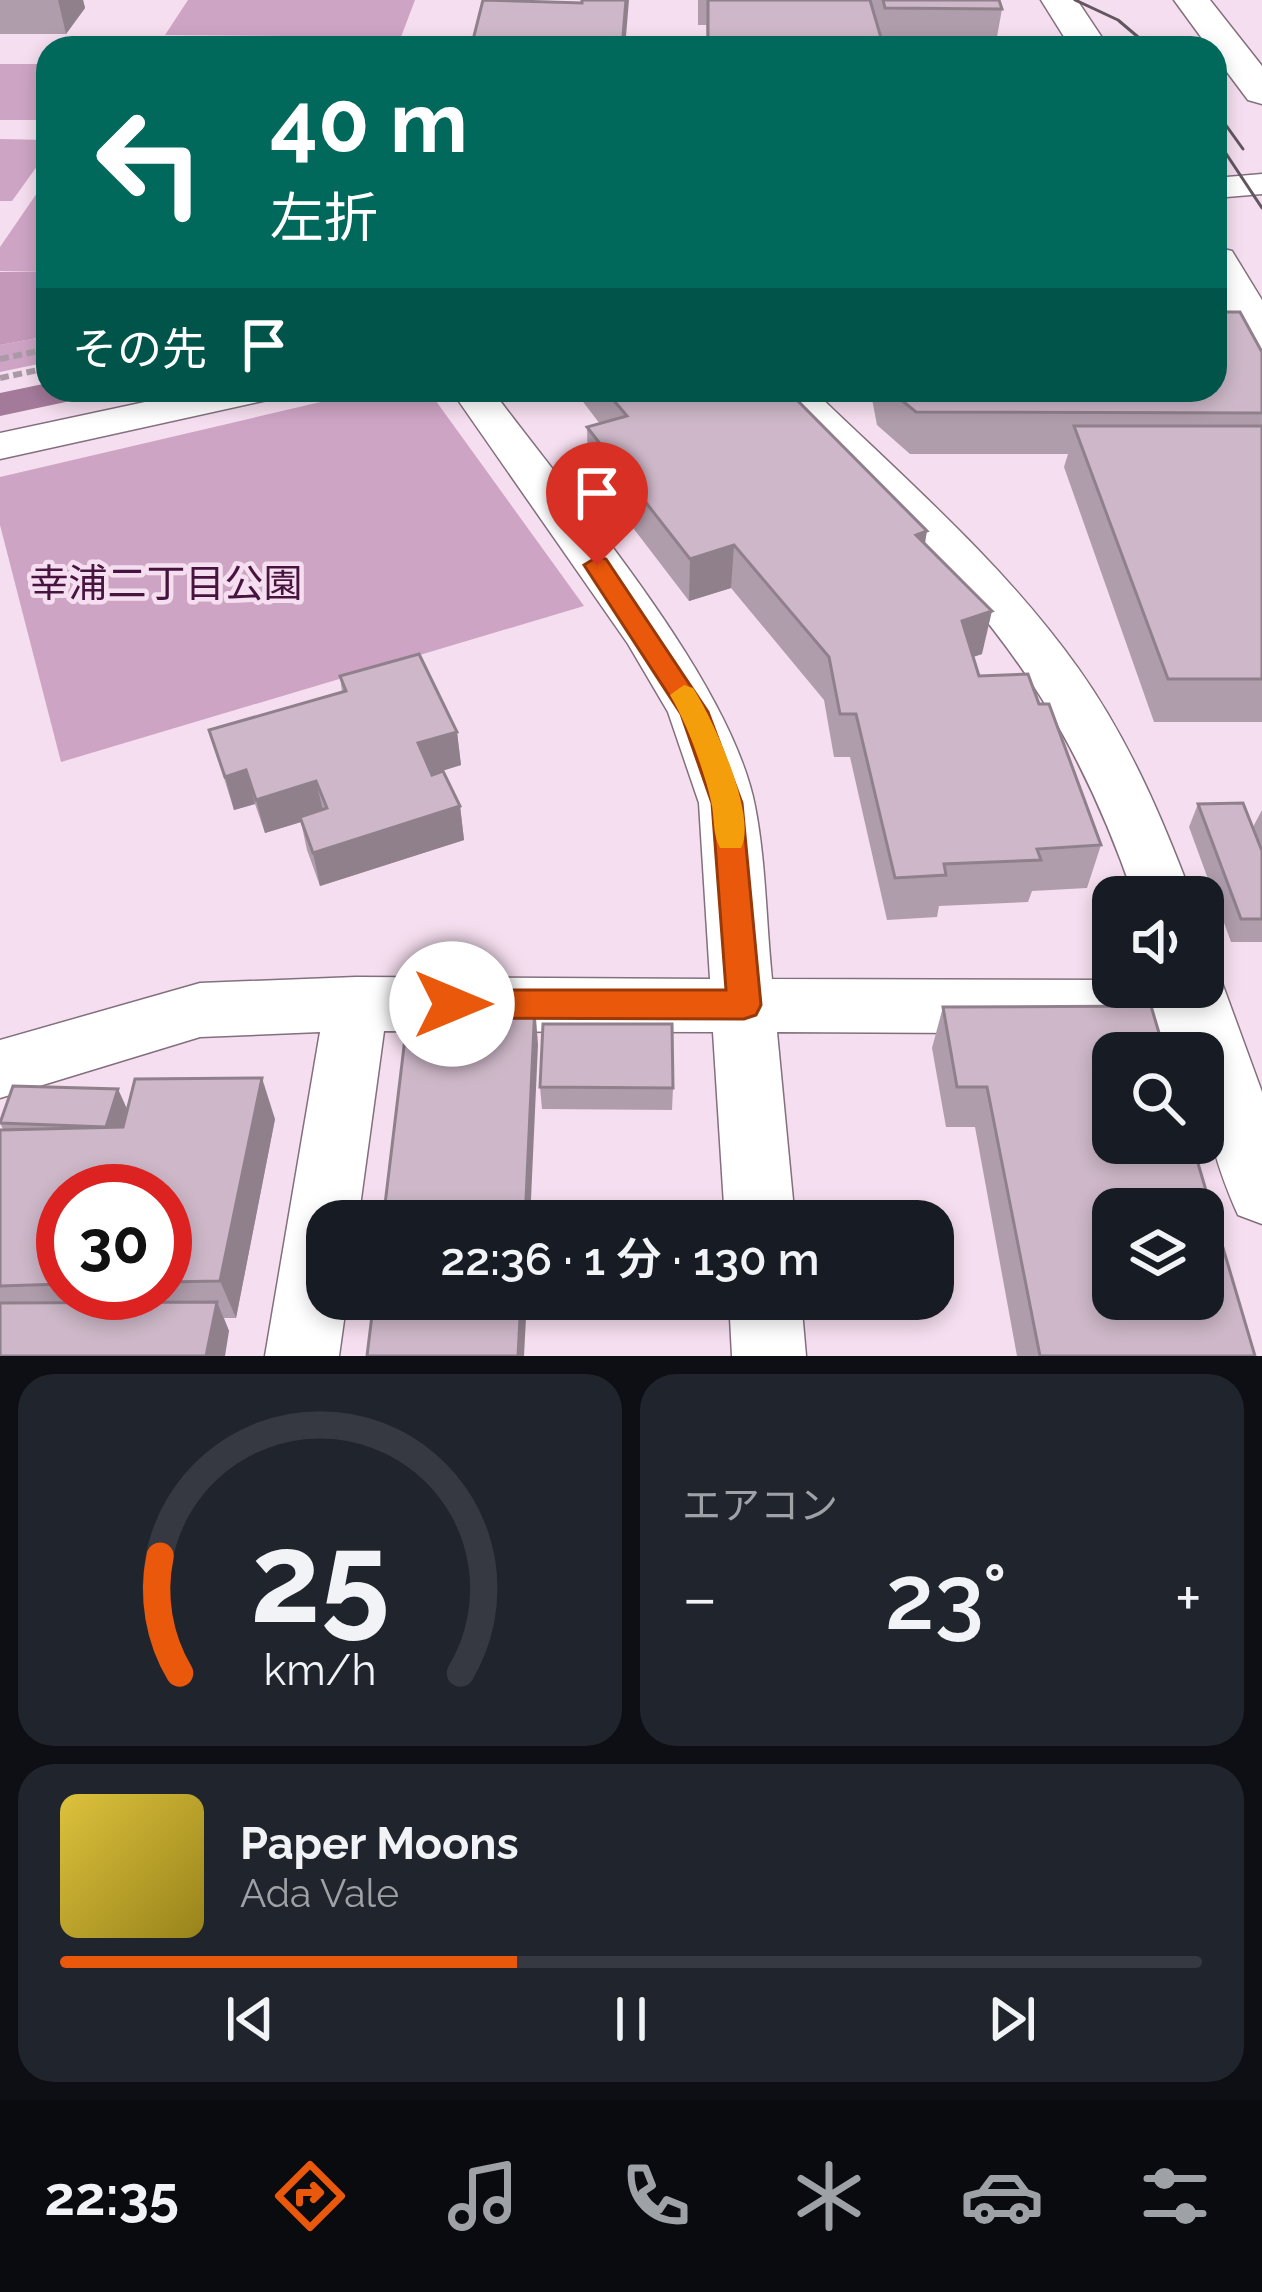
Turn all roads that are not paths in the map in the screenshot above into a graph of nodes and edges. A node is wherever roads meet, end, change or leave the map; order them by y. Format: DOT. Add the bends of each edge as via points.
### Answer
graph roads {
  1 [pos="1059,0"];
  2 [pos="1177,0"];
  3 [pos="1192,0"];
  4 [pos="1082,36"];
  5 [pos="1190,36"];
  6 [pos="1219,36"];
  7 [pos="1227,46"];
  8 [pos="1262,92"];
  9 [pos="1262,184"];
  10 [pos="1227,187"];
  11 [pos="1227,282"];
  12 [pos="1262,343"];
  13 [pos="203,402"];
  14 [pos="481,402"];
  15 [pos="802,402"];
  16 [pos="0,446"];
  17 [pos="1154,876"];
  18 [pos="1092,999"];
  19 [pos="356,1004"];
  20 [pos="744,1005"];
  21 [pos="1202,1008"];
  22 [pos="0,1069"];
  23 [pos="1262,1192"];
  24 [pos="758,1200"];
  25 [pos="767,1320"];
  26 [pos="302,1356"];
  27 [pos="770,1356"];
  1 -- 4 [label="highway"];
  2 -- 5 [label="highway" via="1193,27"];
  3 -- 6 [label="highway"];
  7 -- 8 [label="highway"];
  9 -- 10 [label="street"];
  11 -- 12 [label="highway"];
  13 -- 16 [label="street"];
  14 -- 20 [label="street" via="694,712 727,803"];
  15 -- 17 [label="street" via="1045,659 1103,753"];
  18 -- 20 [label="street"];
  19 -- 20 [label="street"];
  19 -- 22 [label="street" via="200,1010"];
  19 -- 26 [label="street"];
  20 -- 24 [label="street"];
  21 -- 23 [label="street"];
  25 -- 27 [label="street"];
}
